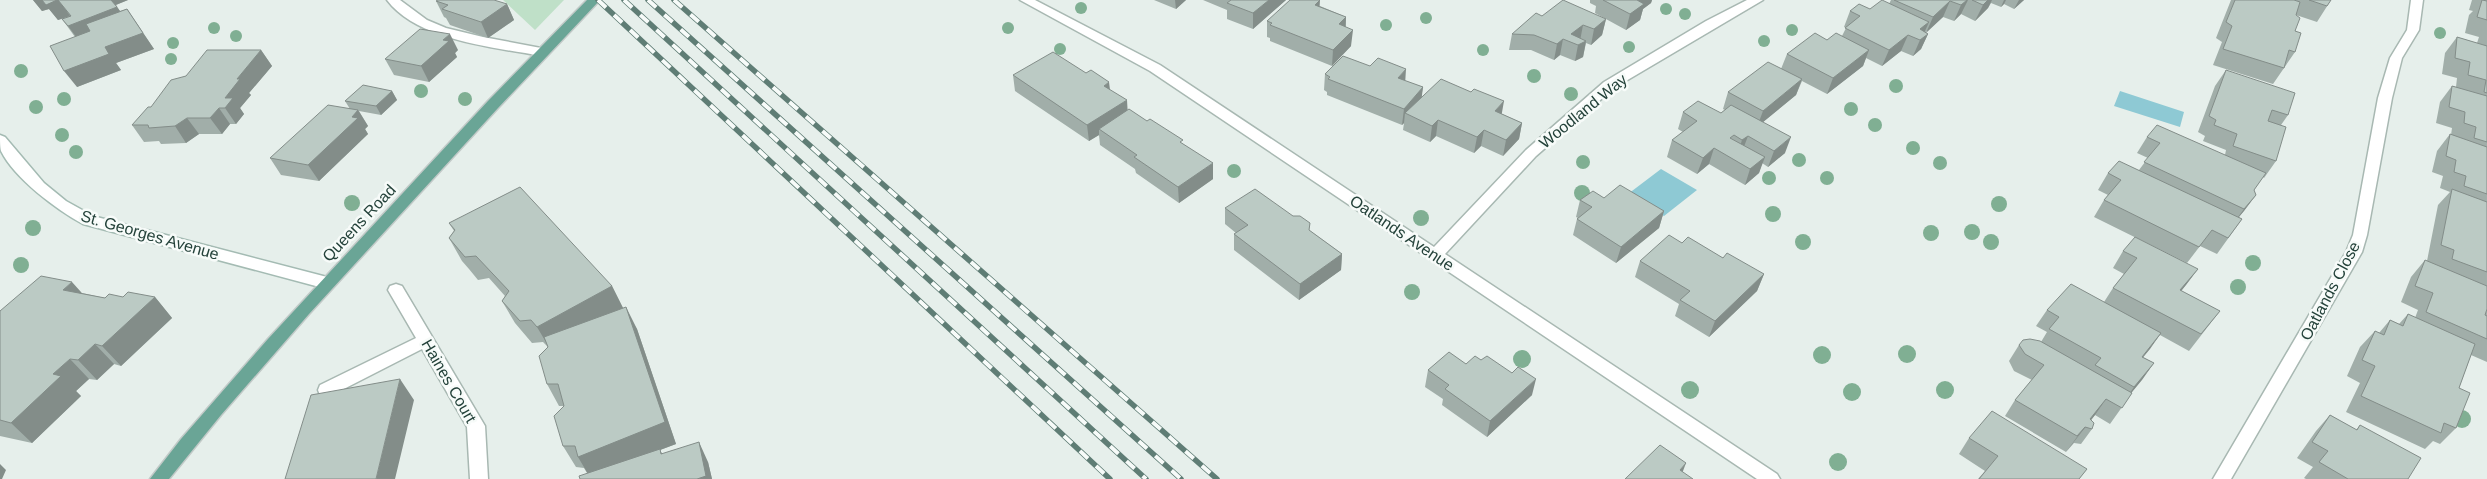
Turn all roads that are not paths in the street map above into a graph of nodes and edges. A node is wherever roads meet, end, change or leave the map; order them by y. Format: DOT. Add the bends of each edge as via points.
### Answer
graph roads {
  1 [pos="393,0"];
  2 [pos="594,0"];
  3 [pos="1026,0"];
  4 [pos="1757,0"];
  5 [pos="2417,0"];
  6 [pos="542,52"];
  7 [pos="0,140"];
  8 [pos="1435,255"];
  9 [pos="327,283"];
  10 [pos="396,290"];
  11 [pos="426,340"];
  12 [pos="326,390"];
  13 [pos="160,479"];
  14 [pos="479,479"];
  15 [pos="1771,479"];
  16 [pos="2222,479"];
  1 -- 6 [label="street" via="414,17 443,32"];
  2 -- 6 [label="main road, Queens Road"];
  3 -- 8 [label="street, Oatlands Avenue" via="1155,68"];
  4 -- 8 [label="street, Woodland Way" via="1710,24 1609,85 1531,153"];
  5 -- 16 [label="street, Oatlands Close" via="2412,30 2396,58 2385,98 2360,235 2354,252"];
  6 -- 9 [label="main road, Queens Road"];
  7 -- 9 [label="street, St. Georges Avenue" via="29,179 70,212 88,220"];
  8 -- 15 [label="street, Oatlands Avenue"];
  9 -- 13 [label="main road, Queens Road" via="208,417"];
  10 -- 11 [label="street, Haines Court"];
  11 -- 12 [label="street"];
  11 -- 14 [label="street, Haines Court" via="476,426"];
}
